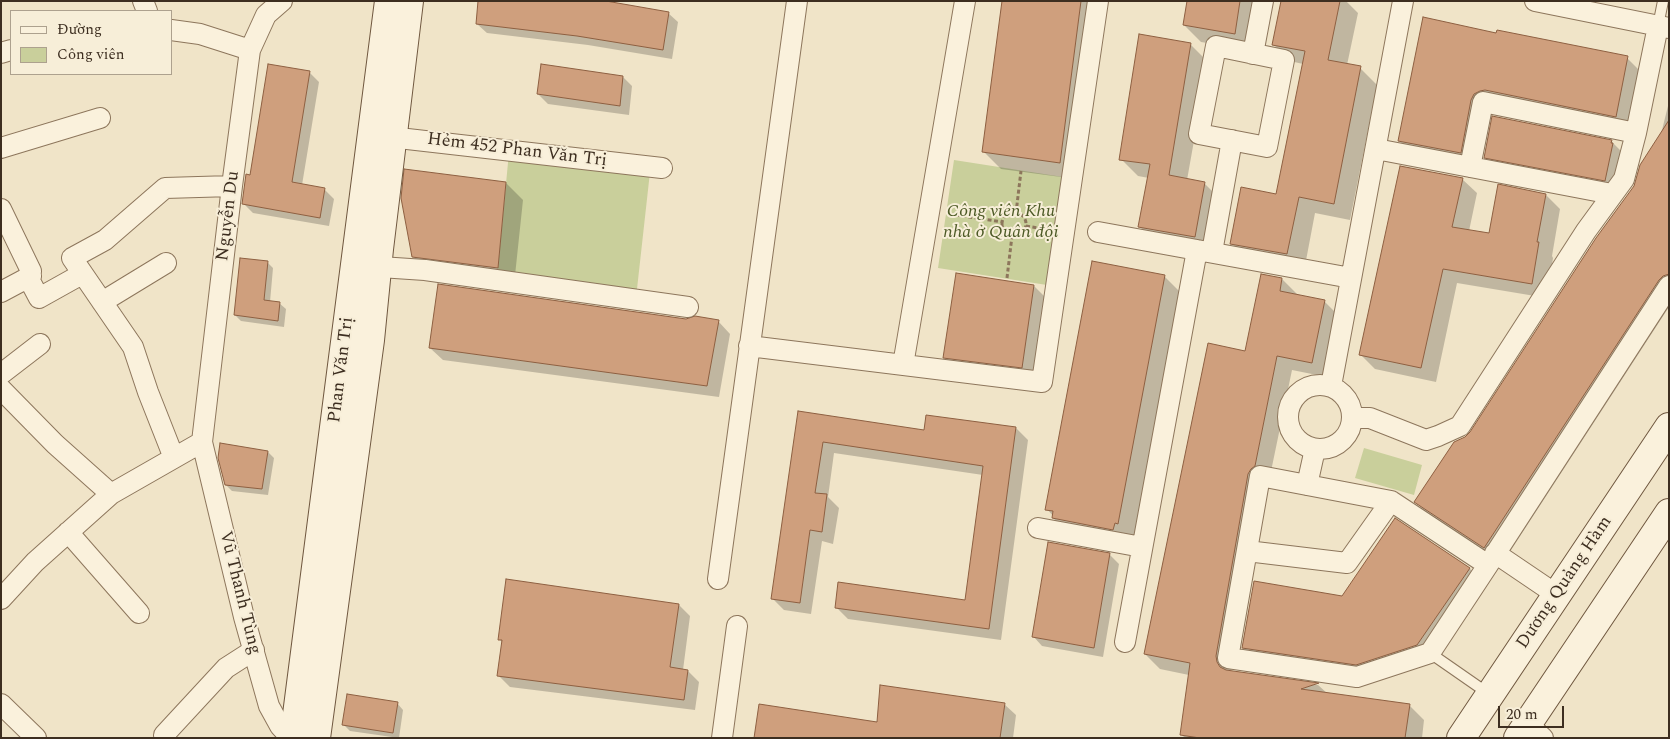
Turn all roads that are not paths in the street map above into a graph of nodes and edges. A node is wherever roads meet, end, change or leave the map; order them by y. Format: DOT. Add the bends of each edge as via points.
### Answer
graph roads {
  1 [pos="282,1"];
  2 [pos="389,1"];
  3 [pos="409,1"];
  4 [pos="797,1"];
  5 [pos="965,1"];
  6 [pos="1098,1"];
  7 [pos="1263,1"];
  8 [pos="1403,1"];
  9 [pos="1535,1"];
  10 [pos="1663,1"];
  11 [pos="1663,27"];
  12 [pos="172,30"];
  13 [pos="250,50"];
  14 [pos="1253,54"];
  15 [pos="100,118"];
  16 [pos="1636,133"];
  17 [pos="382,136"];
  18 [pos="1232,140"];
  19 [pos="1,148"];
  20 [pos="1376,149"];
  21 [pos="1470,167"];
  22 [pos="662,168"];
  23 [pos="232,186"];
  24 [pos="1612,194"];
  25 [pos="1,209"];
  26 [pos="1098,232"];
  27 [pos="9,246"];
  28 [pos="1205,251"];
  29 [pos="166,263"];
  30 [pos="77,266"];
  31 [pos="366,266"];
  32 [pos="31,276"];
  33 [pos="1351,278"];
  34 [pos="1669,286"];
  35 [pos="1,292"];
  36 [pos="102,302"];
  37 [pos="688,307"];
  38 [pos="40,344"];
  39 [pos="749,346"];
  40 [pos="903,365"];
  41 [pos="1,374"];
  42 [pos="1331,386"];
  43 [pos="1,389"];
  44 [pos="1353,418"];
  45 [pos="1669,427"];
  46 [pos="202,442"];
  47 [pos="1315,449"];
  48 [pos="174,458"];
  49 [pos="1307,485"];
  50 [pos="111,494"];
  51 [pos="1391,501"];
  52 [pos="1669,513"];
  53 [pos="1038,528"];
  54 [pos="68,532"];
  55 [pos="1142,547"];
  56 [pos="1247,550"];
  57 [pos="1492,559"];
  58 [pos="718,579"];
  59 [pos="1557,594"];
  60 [pos="1,599"];
  61 [pos="139,613"];
  62 [pos="737,626"];
  63 [pos="1125,642"];
  64 [pos="254,650"];
  65 [pos="1430,654"];
  66 [pos="1490,695"];
  67 [pos="1,704"];
  68 [pos="1530,733"];
  69 [pos="164,735"];
  70 [pos="36,738"];
  71 [pos="292,738"];
  72 [pos="316,738"];
  73 [pos="722,738"];
  74 [pos="1461,738"];
  1 -- 13 [label="street, Nguyễn Du" via="266,14"];
  2 -- 17 [label="main road, Phan Văn Trị"];
  3 -- 17 [label="main road, Phan Văn Trị"];
  4 -- 39 [label="street"];
  5 -- 40 [label="street"];
  6 -- 40 [label="street" via="1042,382"];
  7 -- 14 [label="street"];
  8 -- 20 [label="street"];
  9 -- 11 [label="street"];
  10 -- 11 [label="lane"];
  11 -- 16 [label="street"];
  12 -- 13 [label="street" via="200,34"];
  13 -- 23 [label="street, Nguyễn Du"];
  14 -- 18 [label="street" via="1284,60 1268,147"];
  14 -- 18 [label="street" via="1216,46 1199,134"];
  15 -- 19 [label="street"];
  16 -- 21 [label="street" via="1483,102"];
  16 -- 24 [label="street" via="1624,179"];
  17 -- 22 [label="street, Hẻm 452 Phan Văn Trị"];
  17 -- 31 [label="main road, Phan Văn Trị"];
  18 -- 28 [label="street"];
  20 -- 21 [label="street"];
  20 -- 33 [label="street"];
  21 -- 24 [label="street"];
  23 -- 30 [label="street" via="166,188"];
  23 -- 46 [label="street, Nguyễn Du"];
  24 -- 44 [label="street" via="1460,426 1426,440 1370,418"];
  25 -- 27 [label="street"];
  26 -- 28 [label="street"];
  27 -- 32 [label="street"];
  28 -- 33 [label="street"];
  28 -- 55 [label="street"];
  29 -- 36 [label="street"];
  30 -- 32 [label="street" via="39,298 30,281"];
  30 -- 36 [label="street"];
  31 -- 37 [label="street" via="425,270"];
  31 -- 71 [label="main road, Phan Văn Trị"];
  31 -- 72 [label="main road, Phan Văn Trị" via="370,340"];
  32 -- 35 [label="street"];
  33 -- 42 [label="street"];
  34 -- 57 [label="street"];
  36 -- 48 [label="street" via="134,347"];
  38 -- 41 [label="street"];
  39 -- 40 [label="street"];
  39 -- 58 [label="street"];
  42 -- 44 [label="street" via="1347,398"];
  42 -- 47 [label="street" via="1320,384 1305,388 1289,408 1290,429 1296,439"];
  43 -- 50 [label="street" via="54,444"];
  44 -- 47 [label="street" via="1351,429 1337,446"];
  45 -- 59 [label="main road, Dương Quảng Hàm"];
  46 -- 48 [label="street"];
  46 -- 64 [label="street, Vũ Thanh Tùng"];
  47 -- 49 [label="street"];
  48 -- 50 [label="street"];
  49 -- 51 [label="street"];
  49 -- 56 [label="street" via="1260,476"];
  50 -- 54 [label="street"];
  51 -- 56 [label="street" via="1347,564"];
  51 -- 57 [label="street"];
  52 -- 68 [label="main road"];
  53 -- 55 [label="street"];
  54 -- 60 [label="street"];
  54 -- 61 [label="street"];
  55 -- 63 [label="street"];
  56 -- 65 [label="street" via="1228,658 1357,677"];
  57 -- 59 [label="street"];
  57 -- 65 [label="street"];
  59 -- 66 [label="main road, Dương Quảng Hàm"];
  62 -- 73 [label="street"];
  64 -- 69 [label="street" via="226,668"];
  64 -- 71 [label="street, Vũ Thanh Tùng" via="269,706 280,726"];
  65 -- 66 [label="lane"];
  66 -- 74 [label="main road, Dương Quảng Hàm"];
  67 -- 70 [label="street"];
}
